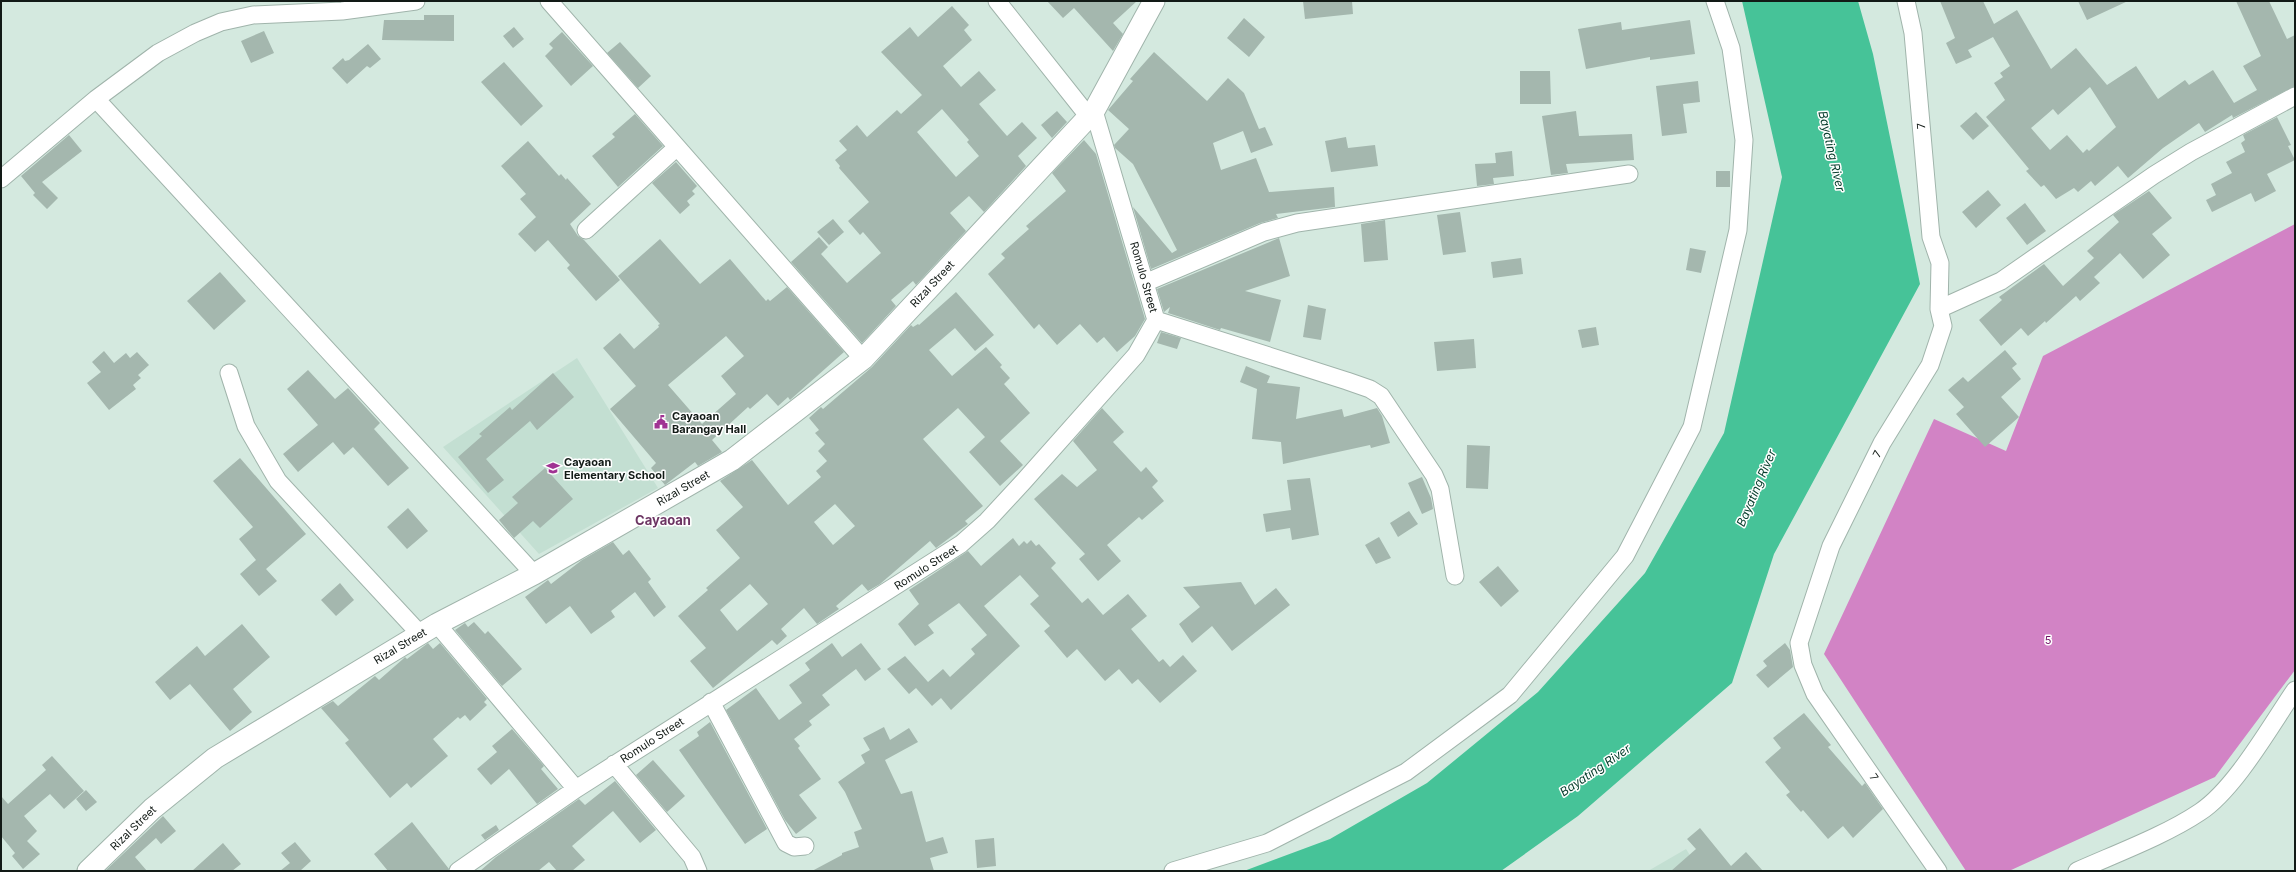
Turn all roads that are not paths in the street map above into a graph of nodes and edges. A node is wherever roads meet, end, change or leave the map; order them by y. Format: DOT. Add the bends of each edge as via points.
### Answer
graph roads {
  1 [pos="416,1"];
  2 [pos="550,1"];
  3 [pos="997,1"];
  4 [pos="1154,1"];
  5 [pos="1716,1"];
  6 [pos="1906,1"];
  7 [pos="2295,96"];
  8 [pos="96,99"];
  9 [pos="1091,114"];
  10 [pos="676,148"];
  11 [pos="1629,174"];
  12 [pos="1,179"];
  13 [pos="586,230"];
  14 [pos="1147,282"];
  15 [pos="1939,309"];
  16 [pos="1156,320"];
  17 [pos="863,359"];
  18 [pos="229,374"];
  19 [pos="534,574"];
  20 [pos="1455,576"];
  21 [pos="428,628"];
  22 [pos="2295,690"];
  23 [pos="711,702"];
  24 [pos="614,764"];
  25 [pos="576,789"];
  26 [pos="805,846"];
  27 [pos="88,871"];
  28 [pos="458,871"];
  29 [pos="698,871"];
  30 [pos="1173,871"];
  31 [pos="1938,871"];
  32 [pos="2077,871"];
  1 -- 8 [label="street" via="342,11 253,16 221,22 158,53"];
  2 -- 10 [label="street"];
  3 -- 9 [label="street"];
  4 -- 9 [label="street, Rizal Street"];
  5 -- 30 [label="street" via="1731,48 1744,140 1738,230 1692,427 1625,556 1510,695 1406,772 1267,842"];
  6 -- 15 [label="street, 7" via="1912,33 1931,237 1940,263"];
  7 -- 15 [label="street" via="2154,175 2001,281"];
  8 -- 12 [label="street"];
  8 -- 19 [label="street"];
  9 -- 14 [label="street, Romulo Street"];
  9 -- 17 [label="street, Rizal Street"];
  10 -- 13 [label="street"];
  10 -- 17 [label="street"];
  11 -- 14 [label="street" via="1297,223 1264,232"];
  14 -- 16 [label="street, Romulo Street"];
  15 -- 31 [label="street, 7" via="1943,326 1930,365 1882,443 1831,546 1799,643 1803,665 1815,694"];
  16 -- 20 [label="street" via="1347,381 1381,396 1434,475 1440,489"];
  16 -- 23 [label="street, Romulo Street" via="1131,361 998,509 961,544"];
  17 -- 19 [label="street, Rizal Street" via="732,460"];
  18 -- 21 [label="street" via="246,426 278,481"];
  19 -- 21 [label="street, Rizal Street"];
  21 -- 25 [label="street"];
  21 -- 27 [label="street, Rizal Street" via="215,758 152,809"];
  22 -- 32 [label="street" via="2250,757 2222,792 2201,812 2181,824"];
  23 -- 24 [label="street, Romulo Street"];
  23 -- 26 [label="street" via="786,843 794,847"];
  24 -- 25 [label="street, Romulo Street"];
  24 -- 29 [label="street" via="692,857"];
  25 -- 28 [label="street, Romulo Street"];
}
